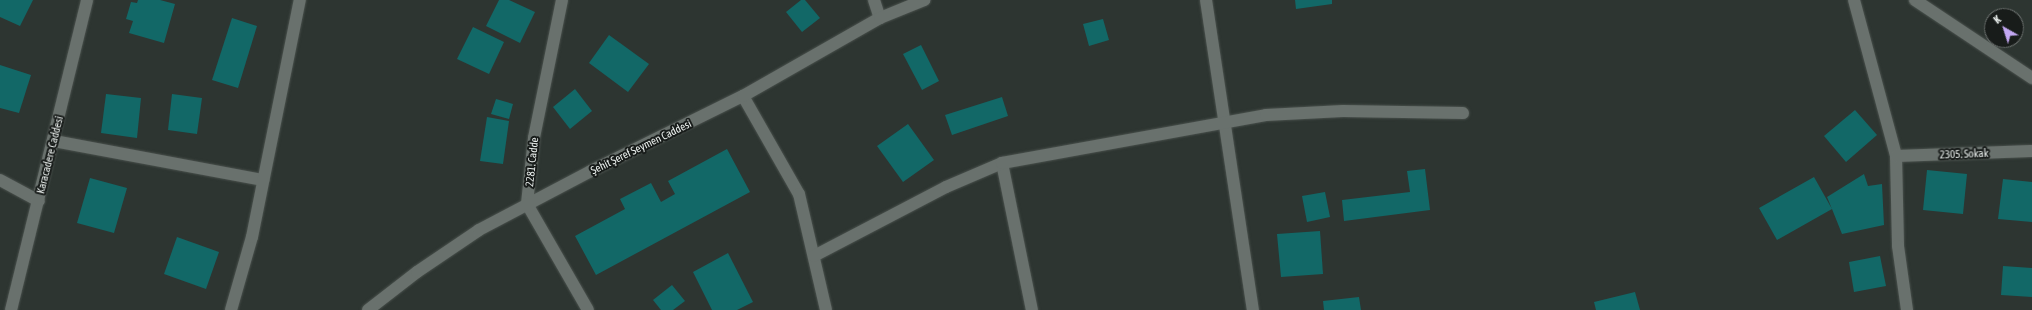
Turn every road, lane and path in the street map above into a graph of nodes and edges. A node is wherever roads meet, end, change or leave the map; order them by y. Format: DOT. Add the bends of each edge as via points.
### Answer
graph roads {
  1 [pos="87,0"];
  2 [pos="300,0"];
  3 [pos="562,0"];
  4 [pos="874,0"];
  5 [pos="924,0"];
  6 [pos="1206,0"];
  7 [pos="1854,0"];
  8 [pos="1915,0"];
  9 [pos="880,18"];
  10 [pos="2032,78"];
  11 [pos="743,96"];
  12 [pos="1463,113"];
  13 [pos="1225,121"];
  14 [pos="54,141"];
  15 [pos="2032,151"];
  16 [pos="1896,156"];
  17 [pos="1002,164"];
  18 [pos="0,180"];
  19 [pos="264,180"];
  20 [pos="39,201"];
  21 [pos="527,204"];
  22 [pos="814,256"];
  23 [pos="11,310"];
  24 [pos="231,310"];
  25 [pos="368,310"];
  26 [pos="588,310"];
  27 [pos="826,310"];
  28 [pos="1032,310"];
  29 [pos="1253,310"];
  30 [pos="1908,310"];
  1 -- 14 [label="street, Karacadere Caddesi"];
  2 -- 19 [label="street"];
  3 -- 21 [label="street, 2281. Cadde" via="534,138"];
  4 -- 9 [label="street"];
  5 -- 9 [label="street, Şehit Şeref Seymen Caddesi"];
  6 -- 13 [label="street"];
  7 -- 16 [label="street"];
  8 -- 10 [label="street"];
  9 -- 11 [label="street, Şehit Şeref Seymen Caddesi"];
  11 -- 21 [label="street, Şehit Şeref Seymen Caddesi"];
  11 -- 22 [label="street" via="799,194"];
  12 -- 13 [label="street" via="1343,111 1266,115"];
  13 -- 17 [label="street" via="1133,141"];
  13 -- 29 [label="street"];
  14 -- 19 [label="street"];
  14 -- 20 [label="street, Karacadere Caddesi"];
  15 -- 16 [label="street, 2305. Sokak"];
  16 -- 30 [label="street" via="1898,246"];
  17 -- 22 [label="street" via="946,186"];
  17 -- 28 [label="street"];
  18 -- 20 [label="street"];
  19 -- 24 [label="street" via="252,237"];
  20 -- 23 [label="street, Karacadere Caddesi"];
  21 -- 25 [label="street, Şehit Şeref Seymen Caddesi" via="479,230 417,272"];
  21 -- 26 [label="street"];
  22 -- 27 [label="street"];
}
